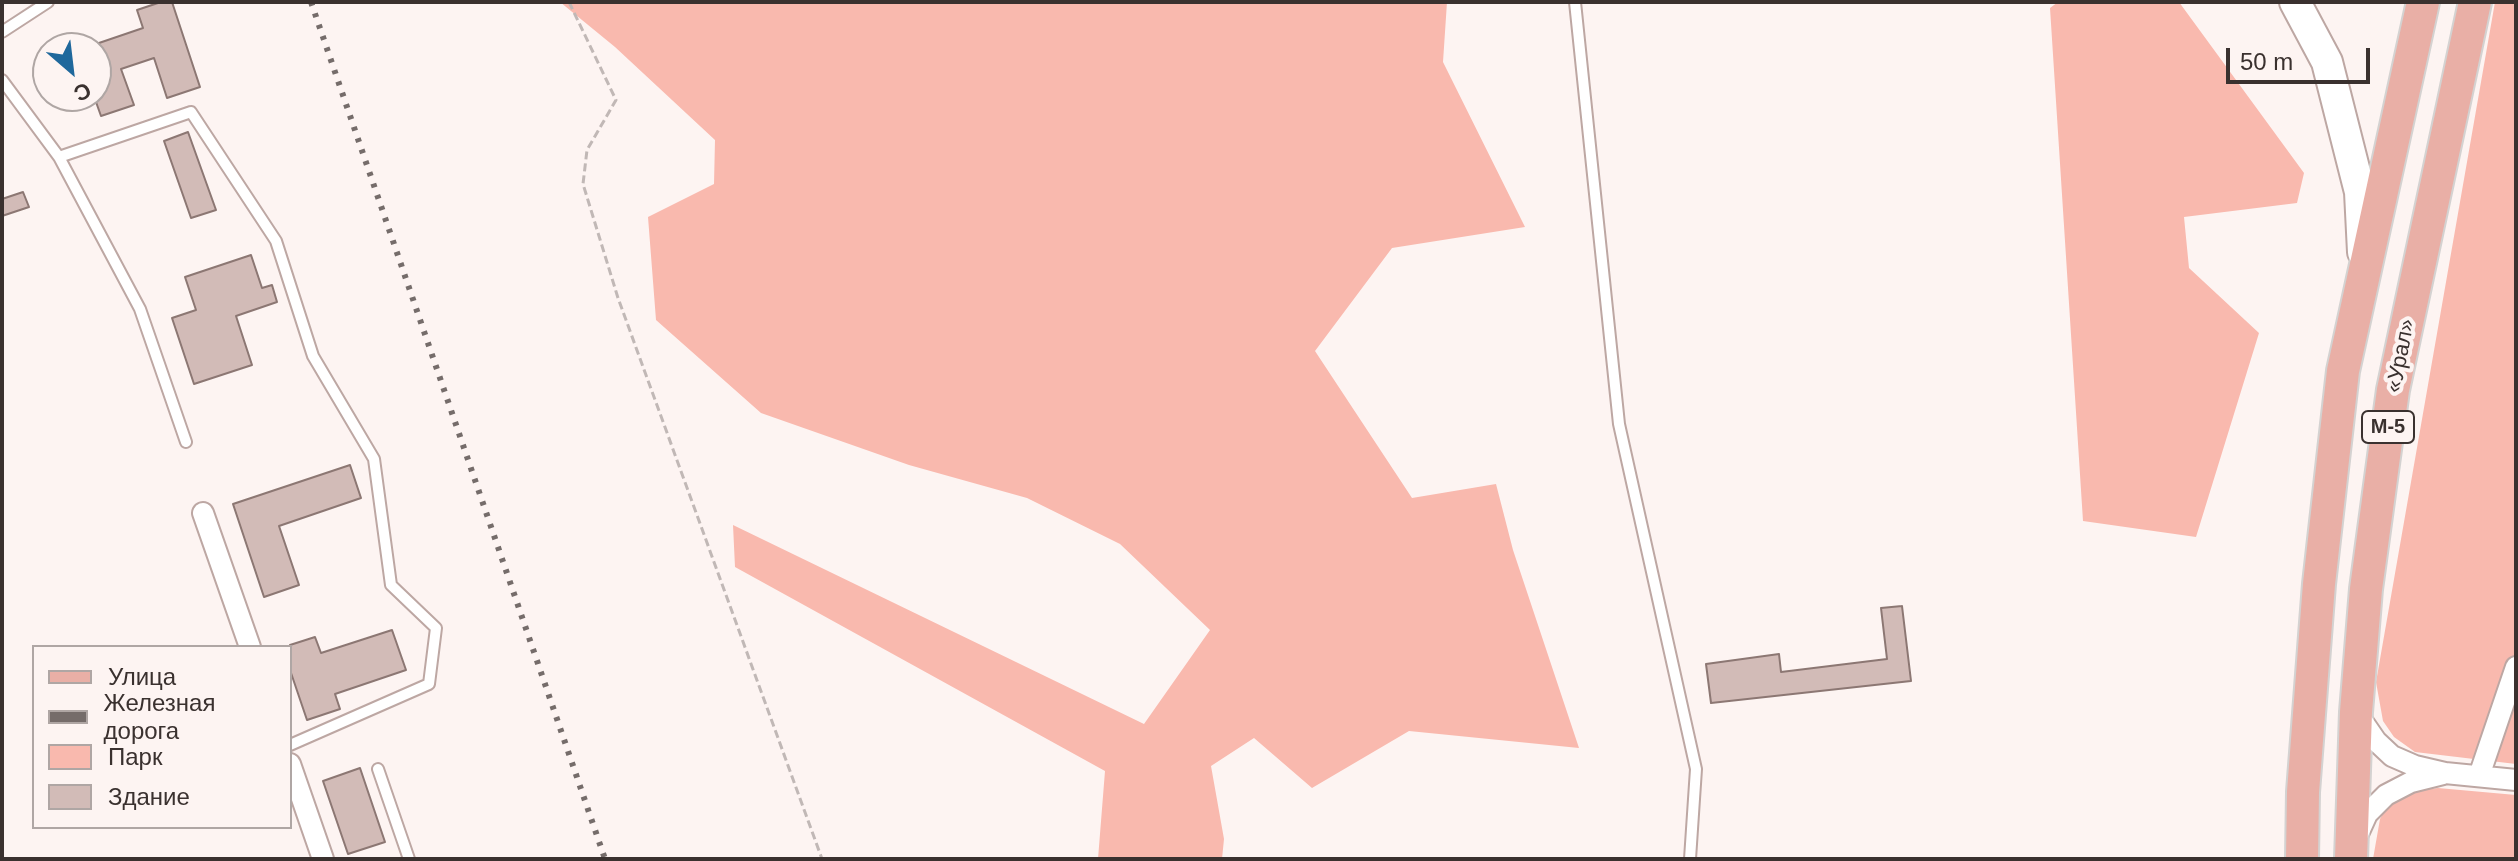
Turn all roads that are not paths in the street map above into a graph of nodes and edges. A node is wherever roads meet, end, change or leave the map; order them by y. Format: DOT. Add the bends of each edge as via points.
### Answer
graph roads {
  1 [pos="48,2"];
  2 [pos="1575,2"];
  3 [pos="2295,2"];
  4 [pos="2423,2"];
  5 [pos="2475,2"];
  6 [pos="2,32"];
  7 [pos="2,80"];
  8 [pos="59,157"];
  9 [pos="2364,278"];
  10 [pos="186,442"];
  11 [pos="203,513"];
  12 [pos="249,645"];
  13 [pos="2516,667"];
  14 [pos="2356,712"];
  15 [pos="292,744"];
  16 [pos="378,769"];
  17 [pos="292,770"];
  18 [pos="2445,773"];
  19 [pos="2479,776"];
  20 [pos="2516,780"];
  21 [pos="2351,855"];
  22 [pos="323,859"];
  23 [pos="409,859"];
  24 [pos="1690,859"];
  25 [pos="2302,859"];
  1 -- 6 [label="lane"];
  2 -- 24 [label="lane" via="1619,424 1696,769"];
  3 -- 9 [label="main road" via="2327,62 2360,192"];
  4 -- 9 [label="main road, М-5"];
  5 -- 14 [label="main road, «Урал» / М-5" via="2393,390 2366,589"];
  7 -- 8 [label="lane"];
  8 -- 10 [label="lane" via="140,309"];
  8 -- 15 [label="lane" via="191,112 276,241 313,356 374,459 391,585 436,628 429,684"];
  9 -- 25 [label="main road, М-5" via="2343,371 2320,569"];
  11 -- 12 [label="street"];
  13 -- 19 [label="street"];
  14 -- 18 [label="street" via="2392,756"];
  14 -- 21 [label="main road, «Урал» / М-5"];
  16 -- 23 [label="lane"];
  17 -- 22 [label="street"];
  18 -- 19 [label="street"];
  18 -- 21 [label="street" via="2386,795 2367,814"];
  19 -- 20 [label="street"];
}
